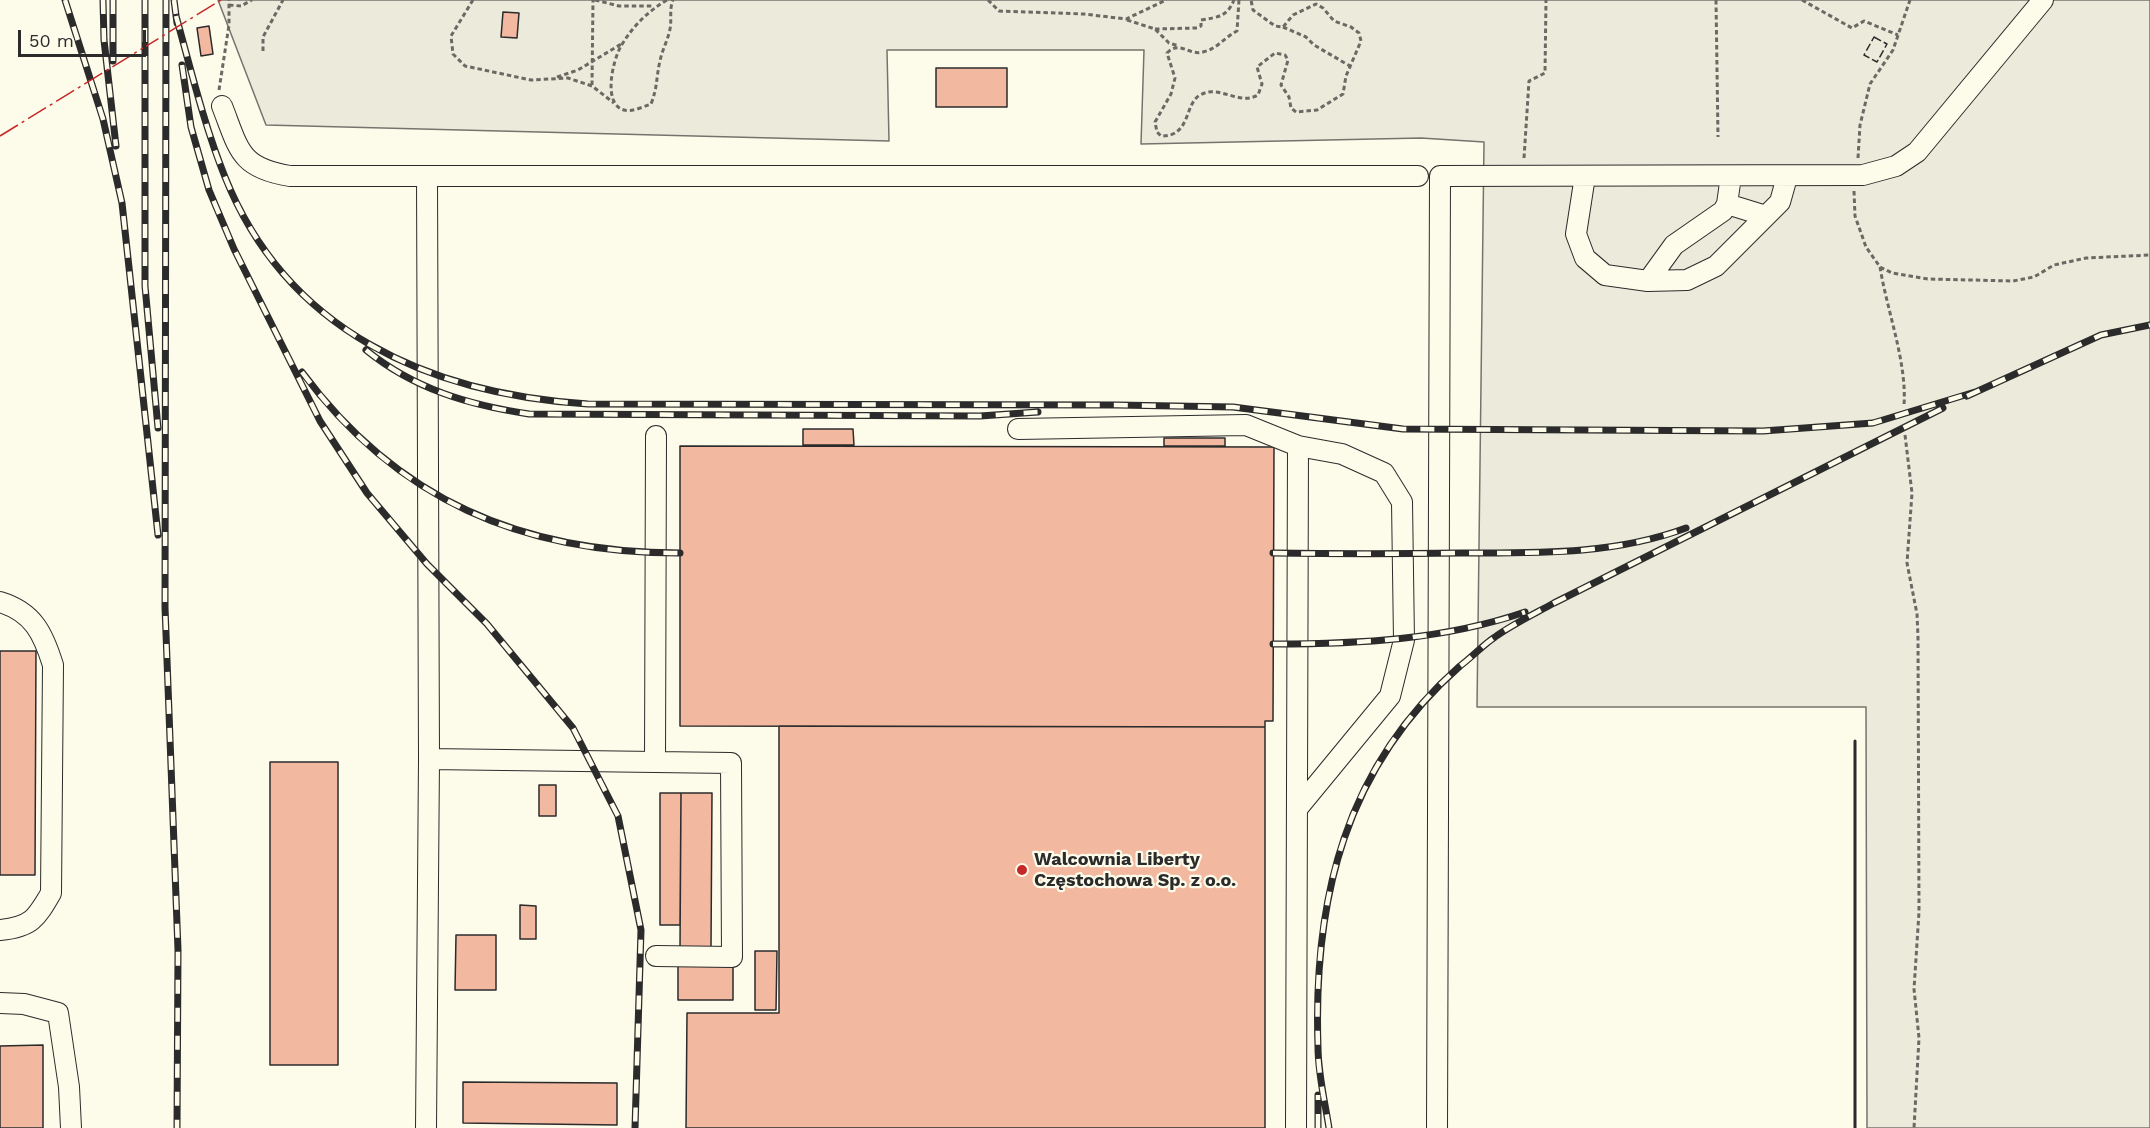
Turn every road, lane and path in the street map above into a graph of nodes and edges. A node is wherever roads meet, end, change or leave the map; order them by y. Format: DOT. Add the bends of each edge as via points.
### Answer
graph roads {
  1 [pos="252,0"];
  2 [pos="283,0"];
  3 [pos="473,0"];
  4 [pos="594,0"];
  5 [pos="667,0"];
  6 [pos="673,0"];
  7 [pos="988,0"];
  8 [pos="1166,0"];
  9 [pos="1234,0"];
  10 [pos="1239,0"];
  11 [pos="1251,0"];
  12 [pos="1546,0"];
  13 [pos="1716,0"];
  14 [pos="1802,0"];
  15 [pos="1910,0"];
  16 [pos="2043,0"];
  17 [pos="229,2"];
  18 [pos="653,6"];
  19 [pos="1126,19"];
  20 [pos="1283,27"];
  21 [pos="1155,29"];
  22 [pos="1898,35"];
  23 [pos="624,42"];
  24 [pos="1180,46"];
  25 [pos="263,51"];
  26 [pos="1878,61"];
  27 [pos="591,62"];
  28 [pos="1883,65"];
  29 [pos="1351,67"];
  30 [pos="556,78"];
  31 [pos="592,86"];
  32 [pos="615,104"];
  33 [pos="222,106"];
  34 [pos="1718,137"];
  35 [pos="1523,175"];
  36 [pos="1857,175"];
  37 [pos="1418,176"];
  38 [pos="1585,176"];
  39 [pos="1731,176"];
  40 [pos="428,177"];
  41 [pos="1787,177"];
  42 [pos="1727,204"];
  43 [pos="1766,216"];
  44 [pos="2150,255"];
  45 [pos="1880,267"];
  46 [pos="1648,281"];
  47 [pos="1904,405"];
  48 [pos="1018,429"];
  49 [pos="1905,435"];
  50 [pos="656,436"];
  51 [pos="1298,446"];
  52 [pos="0,602"];
  53 [pos="429,759"];
  54 [pos="655,761"];
  55 [pos="1297,809"];
  56 [pos="0,930"];
  57 [pos="656,956"];
  58 [pos="0,1003"];
  59 [pos="71,1128"];
  60 [pos="426,1128"];
  61 [pos="1296,1128"];
  62 [pos="1437,1128"];
  63 [pos="1914,1128"];
  1 -- 17 [label="path" via="241,6"];
  2 -- 25 [label="path" via="263,37"];
  3 -- 30 [label="path" via="452,36 453,54 465,66 531,80"];
  4 -- 18 [label="path" via="619,6"];
  4 -- 27 [label="path"];
  5 -- 18 [label="path"];
  6 -- 32 [label="path" via="667,45 651,104 624,110"];
  7 -- 19 [label="path" via="999,11"];
  8 -- 19 [label="path"];
  9 -- 21 [label="path" via="1229,11 1217,19 1201,20 1197,28"];
  10 -- 24 [label="path" via="1237,31 1202,53"];
  11 -- 20 [label="path" via="1253,10 1262,18"];
  12 -- 35 [label="path" via="1545,73 1529,81"];
  13 -- 34 [label="path"];
  14 -- 22 [label="path" via="1852,28 1864,21"];
  15 -- 22 [label="path"];
  16 -- 36 [label="street" via="1917,152 1896,166"];
  17 -- 33 [label="path" via="229,25 218,85"];
  18 -- 23 [label="path"];
  19 -- 21 [label="path"];
  20 -- 29 [label="path"];
  20 -- 29 [label="path" via="1307,6 1316,4 1323,8 1334,21 1359,33 1362,41"];
  21 -- 24 [label="path" via="1169,43"];
  22 -- 28 [label="path"];
  23 -- 27 [label="path"];
  23 -- 32 [label="path" via="613,67 610,88"];
  24 -- 29 [label="path" via="1167,53 1175,78 1155,122 1156,132 1161,136 1172,134 1186,121 1202,93 1210,91 1245,100 1258,94 1262,84 1257,67 1275,53 1285,55 1281,85 1291,108 1302,113 1325,106 1343,94"];
  26 -- 28 [label="path"];
  27 -- 30 [label="path"];
  27 -- 31 [label="path"];
  28 -- 36 [label="path" via="1870,84 1860,125"];
  30 -- 31 [label="path"];
  31 -- 32 [label="path"];
  33 -- 40 [label="street" via="242,154 264,172 290,176"];
  35 -- 38 [label="street"];
  35 -- 62 [label="street" via="1440,176"];
  36 -- 41 [label="street"];
  36 -- 45 [label="path" via="1855,216 1866,248"];
  37 -- 40 [label="street"];
  38 -- 39 [label="street"];
  38 -- 46 [label="street" via="1576,234 1585,258 1605,275"];
  39 -- 41 [label="street"];
  39 -- 42 [label="street"];
  40 -- 53 [label="street"];
  41 -- 43 [label="street" via="1780,202"];
  42 -- 43 [label="street"];
  42 -- 46 [label="street" via="1723,211 1674,245"];
  43 -- 46 [label="street" via="1716,266 1687,280"];
  44 -- 45 [label="path" via="2086,258 2013,281 1928,279"];
  45 -- 47 [label="path" via="1902,365"];
  48 -- 51 [label="street" via="1246,425"];
  49 -- 63 [label="path" via="1912,493 1907,563 1918,637 1919,912 1914,989 1919,1038"];
  50 -- 54 [label="street"];
  51 -- 55 [label="street"];
  51 -- 55 [label="street" via="1342,454 1384,473 1402,502 1404,640 1390,696"];
  52 -- 56 [label="street" via="20,608 44,636 53,664 51,893 36,919"];
  53 -- 54 [label="street"];
  53 -- 60 [label="street"];
  54 -- 57 [label="street" via="731,763 732,957"];
  55 -- 61 [label="street"];
  58 -- 59 [label="street" via="24,1004 58,1013"];
}
